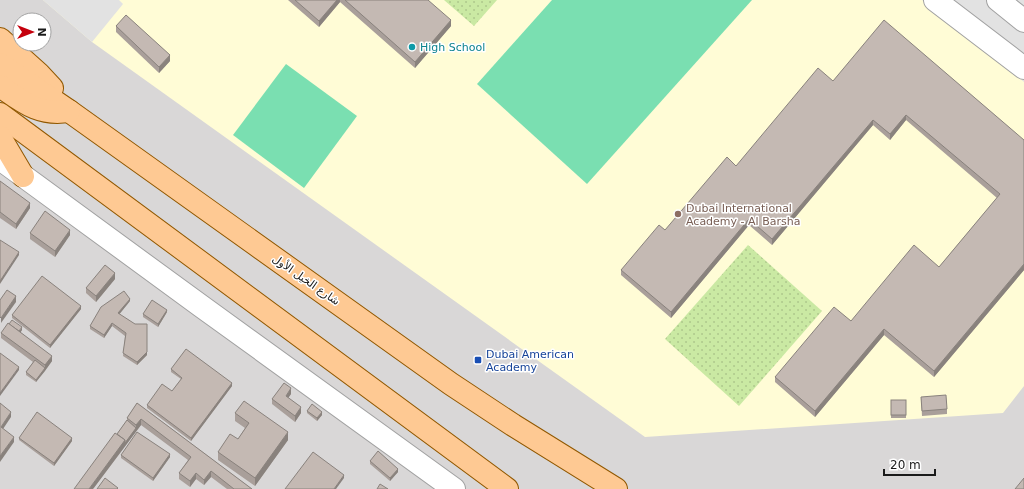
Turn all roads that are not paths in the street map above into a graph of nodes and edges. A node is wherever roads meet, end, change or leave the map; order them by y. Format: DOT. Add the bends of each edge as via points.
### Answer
graph roads {
  1 [pos="936,0"];
  2 [pos="998,0"];
  3 [pos="1024,21"];
  4 [pos="0,39"];
  5 [pos="0,64"];
  6 [pos="1024,68"];
  7 [pos="0,86"];
  8 [pos="69,111"];
  9 [pos="0,114"];
  10 [pos="0,137"];
  11 [pos="0,159"];
  12 [pos="23,176"];
  13 [pos="454,489"];
  14 [pos="507,489"];
  15 [pos="616,489"];
  1 -- 6 [label="street"];
  2 -- 3 [label="street"];
  4 -- 8 [label="main road" via="50,85"];
  5 -- 8 [label="main road, شارع الخيل الأول"];
  7 -- 8 [label="main road" via="36,109 52,112"];
  8 -- 15 [label="main road, شارع الخيل الأول" via="451,384"];
  9 -- 14 [label="main road"];
  10 -- 12 [label="main road"];
  11 -- 12 [label="street"];
  12 -- 13 [label="street"];
}
